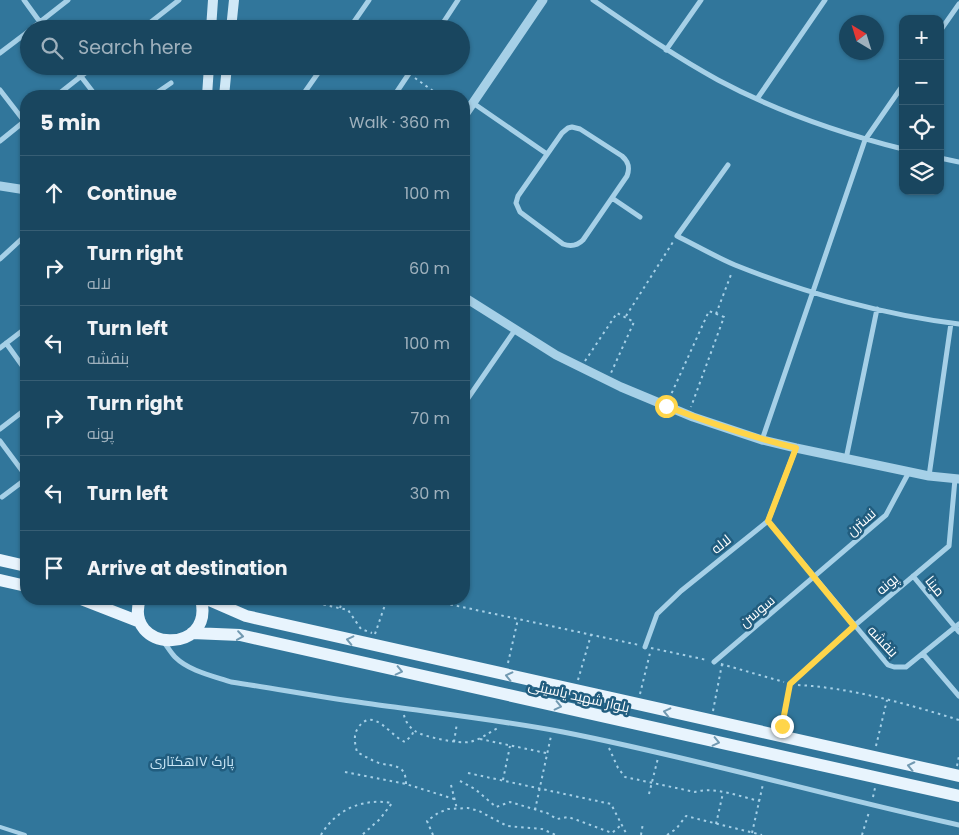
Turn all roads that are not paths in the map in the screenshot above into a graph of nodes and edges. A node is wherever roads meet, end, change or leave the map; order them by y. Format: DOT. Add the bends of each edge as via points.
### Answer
graph roads {
  1 [pos="24,0"];
  2 [pos="68,0"];
  3 [pos="179,0"];
  4 [pos="213,0"];
  5 [pos="234,0"];
  6 [pos="369,0"];
  7 [pos="458,0"];
  8 [pos="543,0"];
  9 [pos="592,0"];
  10 [pos="701,0"];
  11 [pos="826,0"];
  12 [pos="959,4"];
  13 [pos="39,20"];
  14 [pos="43,20"];
  15 [pos="153,20"];
  16 [pos="212,20"];
  17 [pos="232,20"];
  18 [pos="355,20"];
  19 [pos="445,20"];
  20 [pos="944,25"];
  21 [pos="20,38"];
  22 [pos="666,50"];
  23 [pos="0,53"];
  24 [pos="208,75"];
  25 [pos="226,75"];
  26 [pos="317,75"];
  27 [pos="408,75"];
  28 [pos="81,76"];
  29 [pos="171,83"];
  30 [pos="0,90"];
  31 [pos="64,90"];
  32 [pos="92,90"];
  33 [pos="161,90"];
  34 [pos="207,90"];
  35 [pos="225,90"];
  36 [pos="306,90"];
  37 [pos="398,90"];
  38 [pos="899,91"];
  39 [pos="757,98"];
  40 [pos="473,103"];
  41 [pos="470,107"];
  42 [pos="20,115"];
  43 [pos="20,125"];
  44 [pos="865,140"];
  45 [pos="0,141"];
  46 [pos="899,148"];
  47 [pos="547,154"];
  48 [pos="944,159"];
  49 [pos="959,162"];
  50 [pos="728,165"];
  51 [pos="0,186"];
  52 [pos="20,189"];
  53 [pos="612,198"];
  54 [pos="640,217"];
  55 [pos="20,242"];
  56 [pos="0,259"];
  57 [pos="814,292"];
  58 [pos="470,301"];
  59 [pos="877,309"];
  60 [pos="951,323"];
  61 [pos="959,324"];
  62 [pos="515,330"];
  63 [pos="20,332"];
  64 [pos="6,343"];
  65 [pos="0,348"];
  66 [pos="20,363"];
  67 [pos="470,395"];
  68 [pos="20,414"];
  69 [pos="0,429"];
  70 [pos="762,440"];
  71 [pos="0,441"];
  72 [pos="796,448"];
  73 [pos="846,460"];
  74 [pos="20,469"];
  75 [pos="909,472"];
  76 [pos="929,476"];
  77 [pos="957,479"];
  78 [pos="20,483"];
  79 [pos="2,497"];
  80 [pos="768,521"];
  81 [pos="0,560"];
  82 [pos="20,565"];
  83 [pos="913,576"];
  84 [pos="814,577"];
  85 [pos="0,580"];
  86 [pos="20,585"];
  87 [pos="96,605"];
  88 [pos="139,605"];
  89 [pos="203,605"];
  90 [pos="221,605"];
  91 [pos="140,622"];
  92 [pos="854,626"];
  93 [pos="958,628"];
  94 [pos="192,633"];
  95 [pos="163,641"];
  96 [pos="648,648"];
  97 [pos="923,654"];
  98 [pos="714,662"];
  99 [pos="790,684"];
  100 [pos="959,696"];
  101 [pos="958,771"];
  102 [pos="959,796"];
  103 [pos="959,825"];
  104 [pos="0,827"];
  105 [pos="25,835"];
  1 -- 13 [label="street"];
  2 -- 14 [label="street"];
  3 -- 15 [label="street"];
  4 -- 16 [label="main road"];
  5 -- 17 [label="main road"];
  6 -- 18 [label="street"];
  7 -- 19 [label="street"];
  8 -- 40 [label="street"];
  9 -- 22 [label="street"];
  10 -- 22 [label="street"];
  11 -- 39 [label="street"];
  12 -- 20 [label="street"];
  21 -- 23 [label="street"];
  22 -- 39 [label="street"];
  24 -- 34 [label="main road"];
  25 -- 35 [label="main road"];
  26 -- 36 [label="street"];
  27 -- 37 [label="street"];
  28 -- 31 [label="street"];
  28 -- 32 [label="street"];
  29 -- 33 [label="street"];
  30 -- 42 [label="street"];
  38 -- 44 [label="street"];
  39 -- 44 [label="street"];
  40 -- 41 [label="street"];
  40 -- 47 [label="street"];
  43 -- 45 [label="street"];
  44 -- 46 [label="street"];
  44 -- 57 [label="street"];
  47 -- 53 [label="street" via="564,130 572,127 622,156 628,163 629,172"];
  47 -- 53 [label="street" via="518,196 516,206 563,244 572,246 580,243"];
  48 -- 49 [label="street"];
  50 -- 57 [label="street" via="677,236 735,264"];
  51 -- 52 [label="street"];
  53 -- 54 [label="street"];
  55 -- 56 [label="street"];
  57 -- 59 [label="street"];
  57 -- 70 [label="street"];
  58 -- 62 [label="street"];
  59 -- 60 [label="street"];
  59 -- 73 [label="street"];
  60 -- 61 [label="street"];
  60 -- 76 [label="street"];
  62 -- 67 [label="street"];
  62 -- 70 [label="street" via="556,355 666,406"];
  63 -- 64 [label="street"];
  64 -- 65 [label="street"];
  64 -- 66 [label="street"];
  68 -- 69 [label="street"];
  70 -- 72 [label="street"];
  71 -- 74 [label="street"];
  72 -- 73 [label="street"];
  72 -- 80 [label="street"];
  73 -- 75 [label="street"];
  75 -- 76 [label="street"];
  75 -- 84 [label="street, نسترن" via="886,515"];
  76 -- 77 [label="street"];
  77 -- 83 [label="street, پونه" via="949,546"];
  78 -- 79 [label="street"];
  80 -- 84 [label="street, بنفشه"];
  80 -- 96 [label="street, لاله" via="657,614"];
  81 -- 82 [label="main road"];
  83 -- 92 [label="street, پونه"];
  83 -- 93 [label="street, مینا"];
  84 -- 92 [label="street, بنفشه"];
  84 -- 98 [label="street, سوسن"];
  85 -- 86 [label="main road"];
  87 -- 91 [label="main road"];
  88 -- 91 [label="main road"];
  89 -- 94 [label="main road" via="202,616"];
  101 -- 90 [label="main road, بلوار شهید یاسینی, one-way" via="874,758 780,737 246,616"];
  91 -- 95 [label="main road" via="150,634"];
  92 -- 97 [label="street, بنفشه" via="884,661 894,667 906,666"];
  92 -- 99 [label="street, پونه"];
  93 -- 97 [label="street, بنفشه"];
  94 -- 95 [label="main road" via="183,639"];
  94 -- 102 [label="main road, بلوار شهید یاسینی, one-way" via="240,635"];
  95 -- 103 [label="street" via="185,665 224,680 552,730"];
  97 -- 100 [label="street"];
  104 -- 105 [label="lane"];
}
